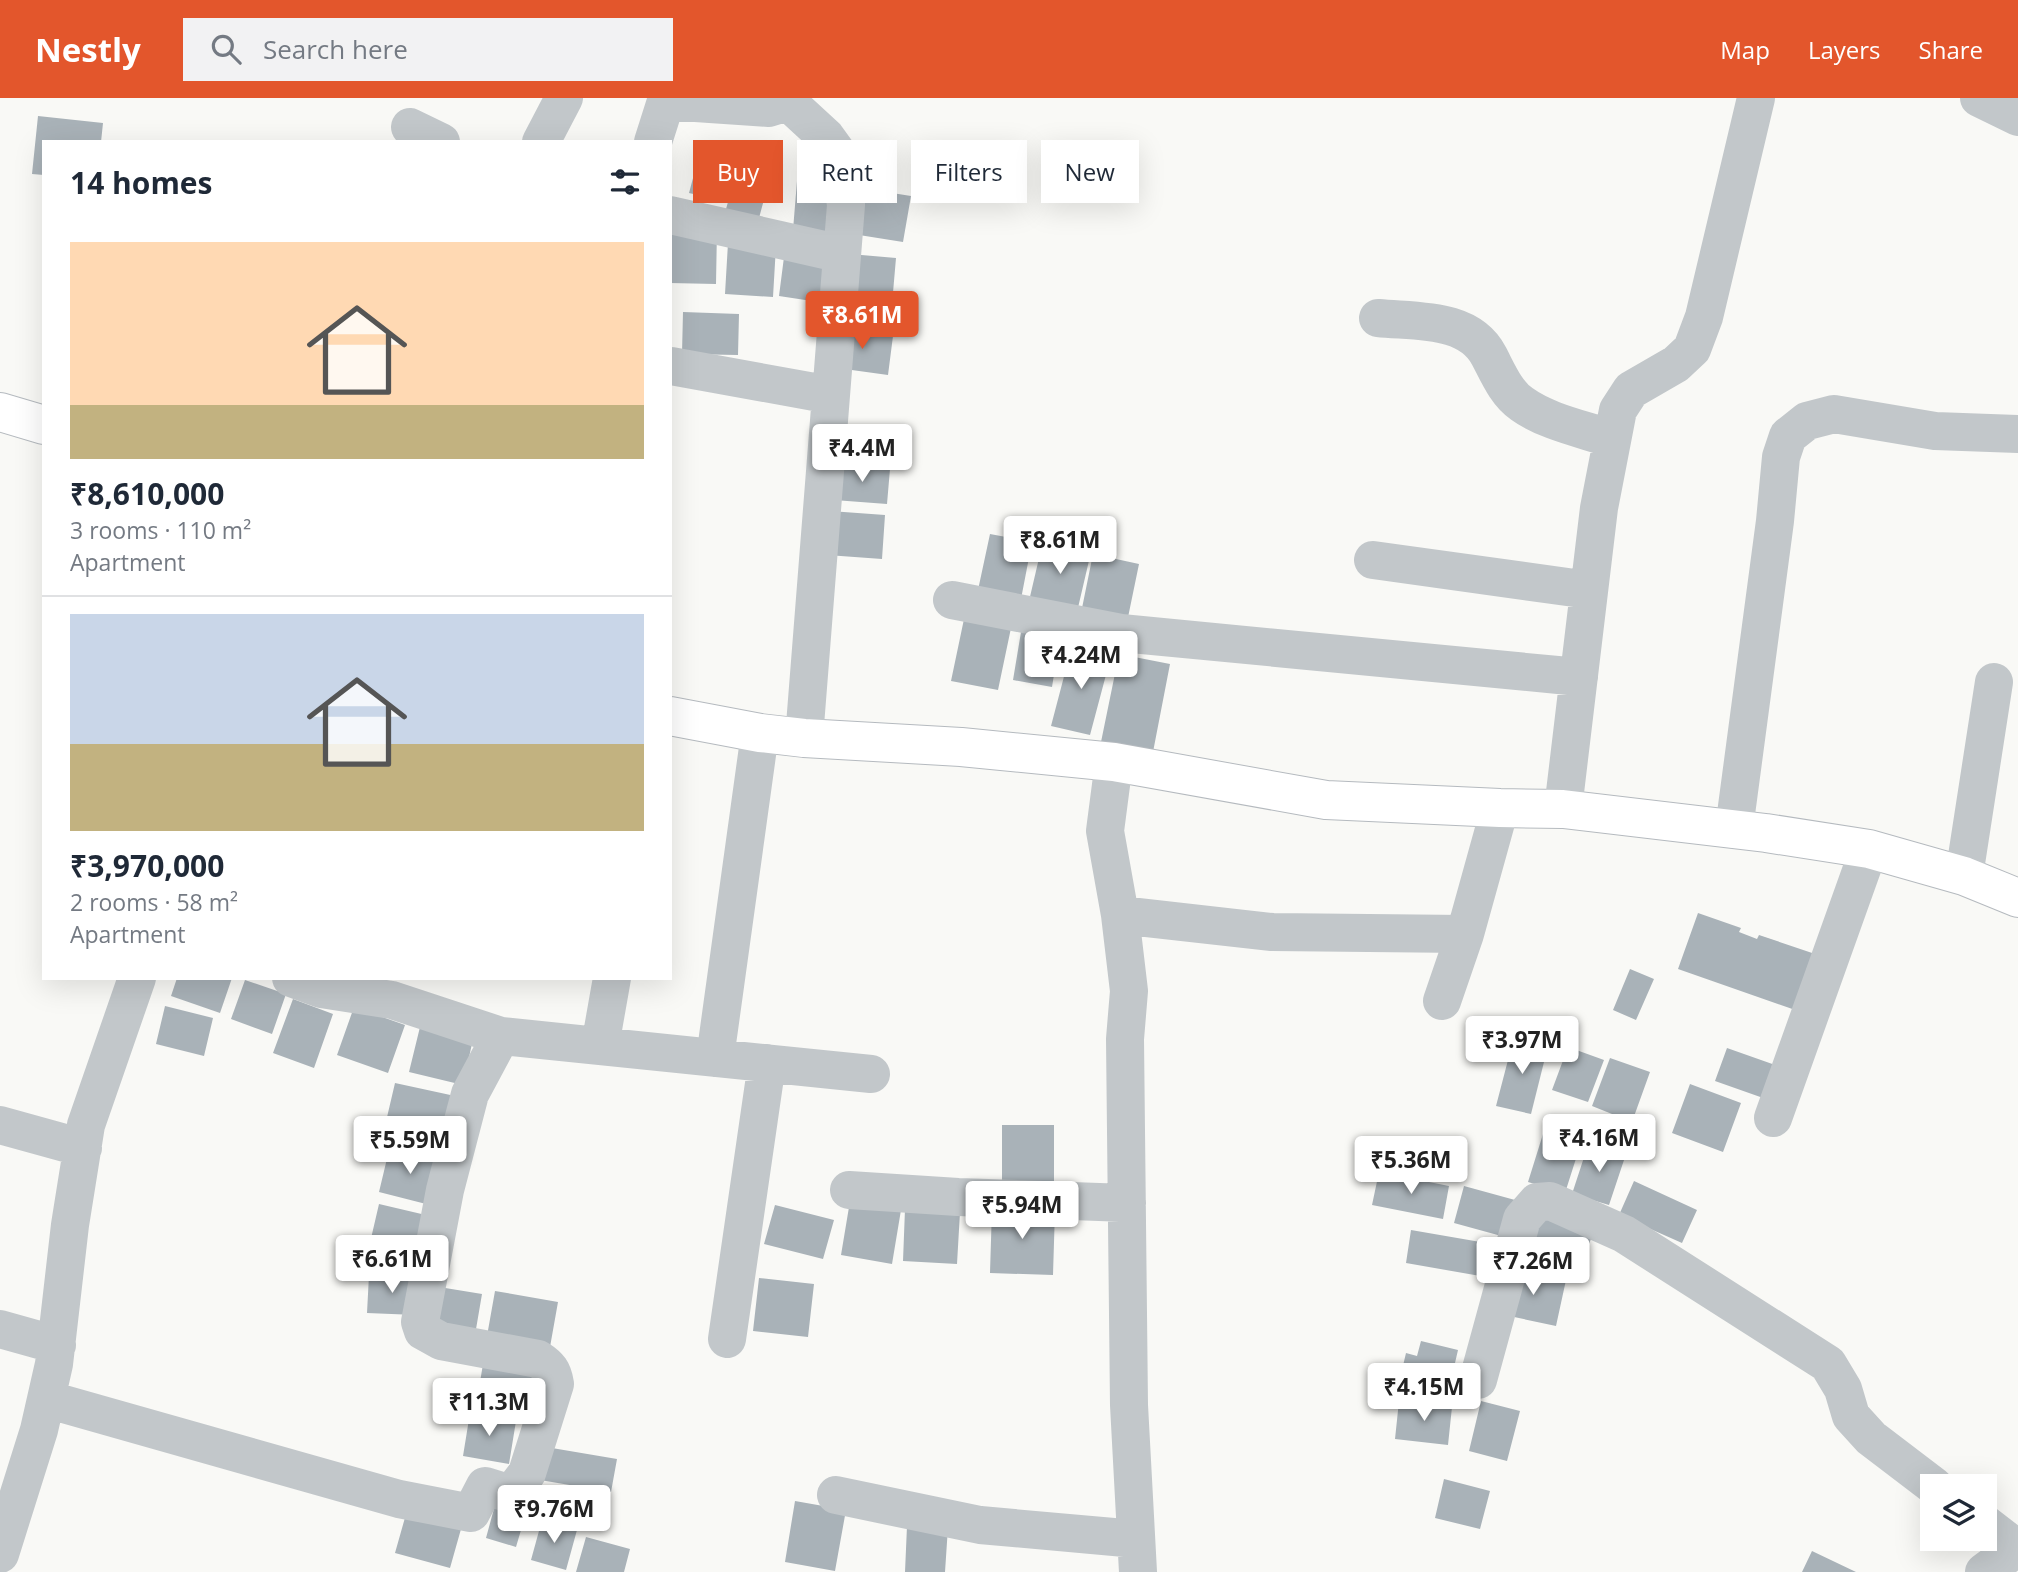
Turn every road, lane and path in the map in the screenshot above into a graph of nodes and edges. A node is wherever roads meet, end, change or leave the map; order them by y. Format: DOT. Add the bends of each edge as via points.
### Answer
graph roads {
  1 [pos="564,98"];
  2 [pos="1756,98"];
  3 [pos="1979,98"];
  4 [pos="671,99"];
  5 [pos="790,100"];
  6 [pos="2018,117"];
  7 [pos="542,140"];
  8 [pos="654,140"];
  9 [pos="672,215"];
  10 [pos="842,254"];
  11 [pos="1378,318"];
  12 [pos="672,366"];
  13 [pos="831,395"];
  14 [pos="0,412"];
  15 [pos="42,424"];
  16 [pos="2018,434"];
  17 [pos="1612,439"];
  18 [pos="1373,560"];
  19 [pos="1589,590"];
  20 [pos="952,600"];
  21 [pos="1579,677"];
  22 [pos="1994,682"];
  23 [pos="672,716"];
  24 [pos="760,733"];
  25 [pos="804,738"];
  26 [pos="1114,762"];
  27 [pos="1500,808"];
  28 [pos="1563,808"];
  29 [pos="1734,829"];
  30 [pos="1869,849"];
  31 [pos="1964,876"];
  32 [pos="2018,898"];
  33 [pos="1120,915"];
  34 [pos="1465,934"];
  35 [pos="136,980"];
  36 [pos="296,980"];
  37 [pos="612,980"];
  38 [pos="1442,1001"];
  39 [pos="501,1036"];
  40 [pos="600,1046"];
  41 [pos="715,1058"];
  42 [pos="767,1063"];
  43 [pos="871,1074"];
  44 [pos="1773,1118"];
  45 [pos="0,1125"];
  46 [pos="83,1148"];
  47 [pos="849,1190"];
  48 [pos="1127,1203"];
  49 [pos="0,1329"];
  50 [pos="727,1339"];
  51 [pos="57,1345"];
  52 [pos="1478,1380"];
  53 [pos="46,1399"];
  54 [pos="1920,1475"];
  55 [pos="835,1495"];
  56 [pos="1997,1533"];
  57 [pos="2017,1547"];
  58 [pos="0,1554"];
  59 [pos="1137,1555"];
  60 [pos="1984,1572"];
  1 -- 7 [label="street"];
  2 -- 17 [label="street" via="1704,317 1692,349 1676,364 1631,390 1618,410"];
  3 -- 6 [label="street"];
  4 -- 5 [label="street" via="769,108"];
  4 -- 8 [label="street" via="666,101"];
  5 -- 10 [label="street" via="839,155 846,205"];
  9 -- 10 [label="street"];
  10 -- 13 [label="street"];
  11 -- 17 [label="street" via="1459,328 1476,338 1505,387 1521,404"];
  12 -- 13 [label="street"];
  13 -- 25 [label="street"];
  14 -- 15 [label="street"];
  16 -- 29 [label="street" via="1935,431 1834,414 1807,421 1788,436 1781,457"];
  17 -- 19 [label="street"];
  18 -- 19 [label="street"];
  19 -- 21 [label="street"];
  20 -- 21 [label="street" via="1121,633"];
  21 -- 28 [label="street"];
  22 -- 31 [label="street"];
  23 -- 24 [label="street"];
  24 -- 25 [label="street"];
  24 -- 41 [label="street"];
  25 -- 26 [label="street"];
  26 -- 27 [label="street" via="1326,800"];
  26 -- 33 [label="street" via="1105,831"];
  27 -- 28 [label="street"];
  27 -- 34 [label="street"];
  28 -- 29 [label="street"];
  29 -- 30 [label="street"];
  30 -- 31 [label="street"];
  30 -- 44 [label="street"];
  31 -- 32 [label="street"];
  33 -- 34 [label="street" via="1272,932"];
  33 -- 48 [label="street" via="1129,991 1125,1039"];
  34 -- 38 [label="street"];
  35 -- 46 [label="street" via="86,1125"];
  36 -- 39 [label="street" via="321,989 392,1000"];
  37 -- 40 [label="street"];
  39 -- 40 [label="street"];
  39 -- 53 [label="street" via="470,1094 444,1190 421,1322 423,1331 442,1341 538,1359 554,1374 555,1384 527,1473 511,1494 485,1486 471,1513"];
  40 -- 41 [label="street"];
  41 -- 42 [label="street"];
  42 -- 43 [label="street"];
  42 -- 50 [label="street"];
  45 -- 46 [label="street"];
  46 -- 51 [label="street"];
  47 -- 48 [label="street"];
  48 -- 59 [label="street" via="1129,1405"];
  49 -- 51 [label="street"];
  51 -- 53 [label="street"];
  52 -- 54 [label="street" via="1522,1219 1537,1202 1550,1201 1624,1234 1828,1364 1851,1416 1871,1438"];
  53 -- 58 [label="street"];
  55 -- 59 [label="street"];
  56 -- 57 [label="street"];
  57 -- 60 [label="street"];
}
